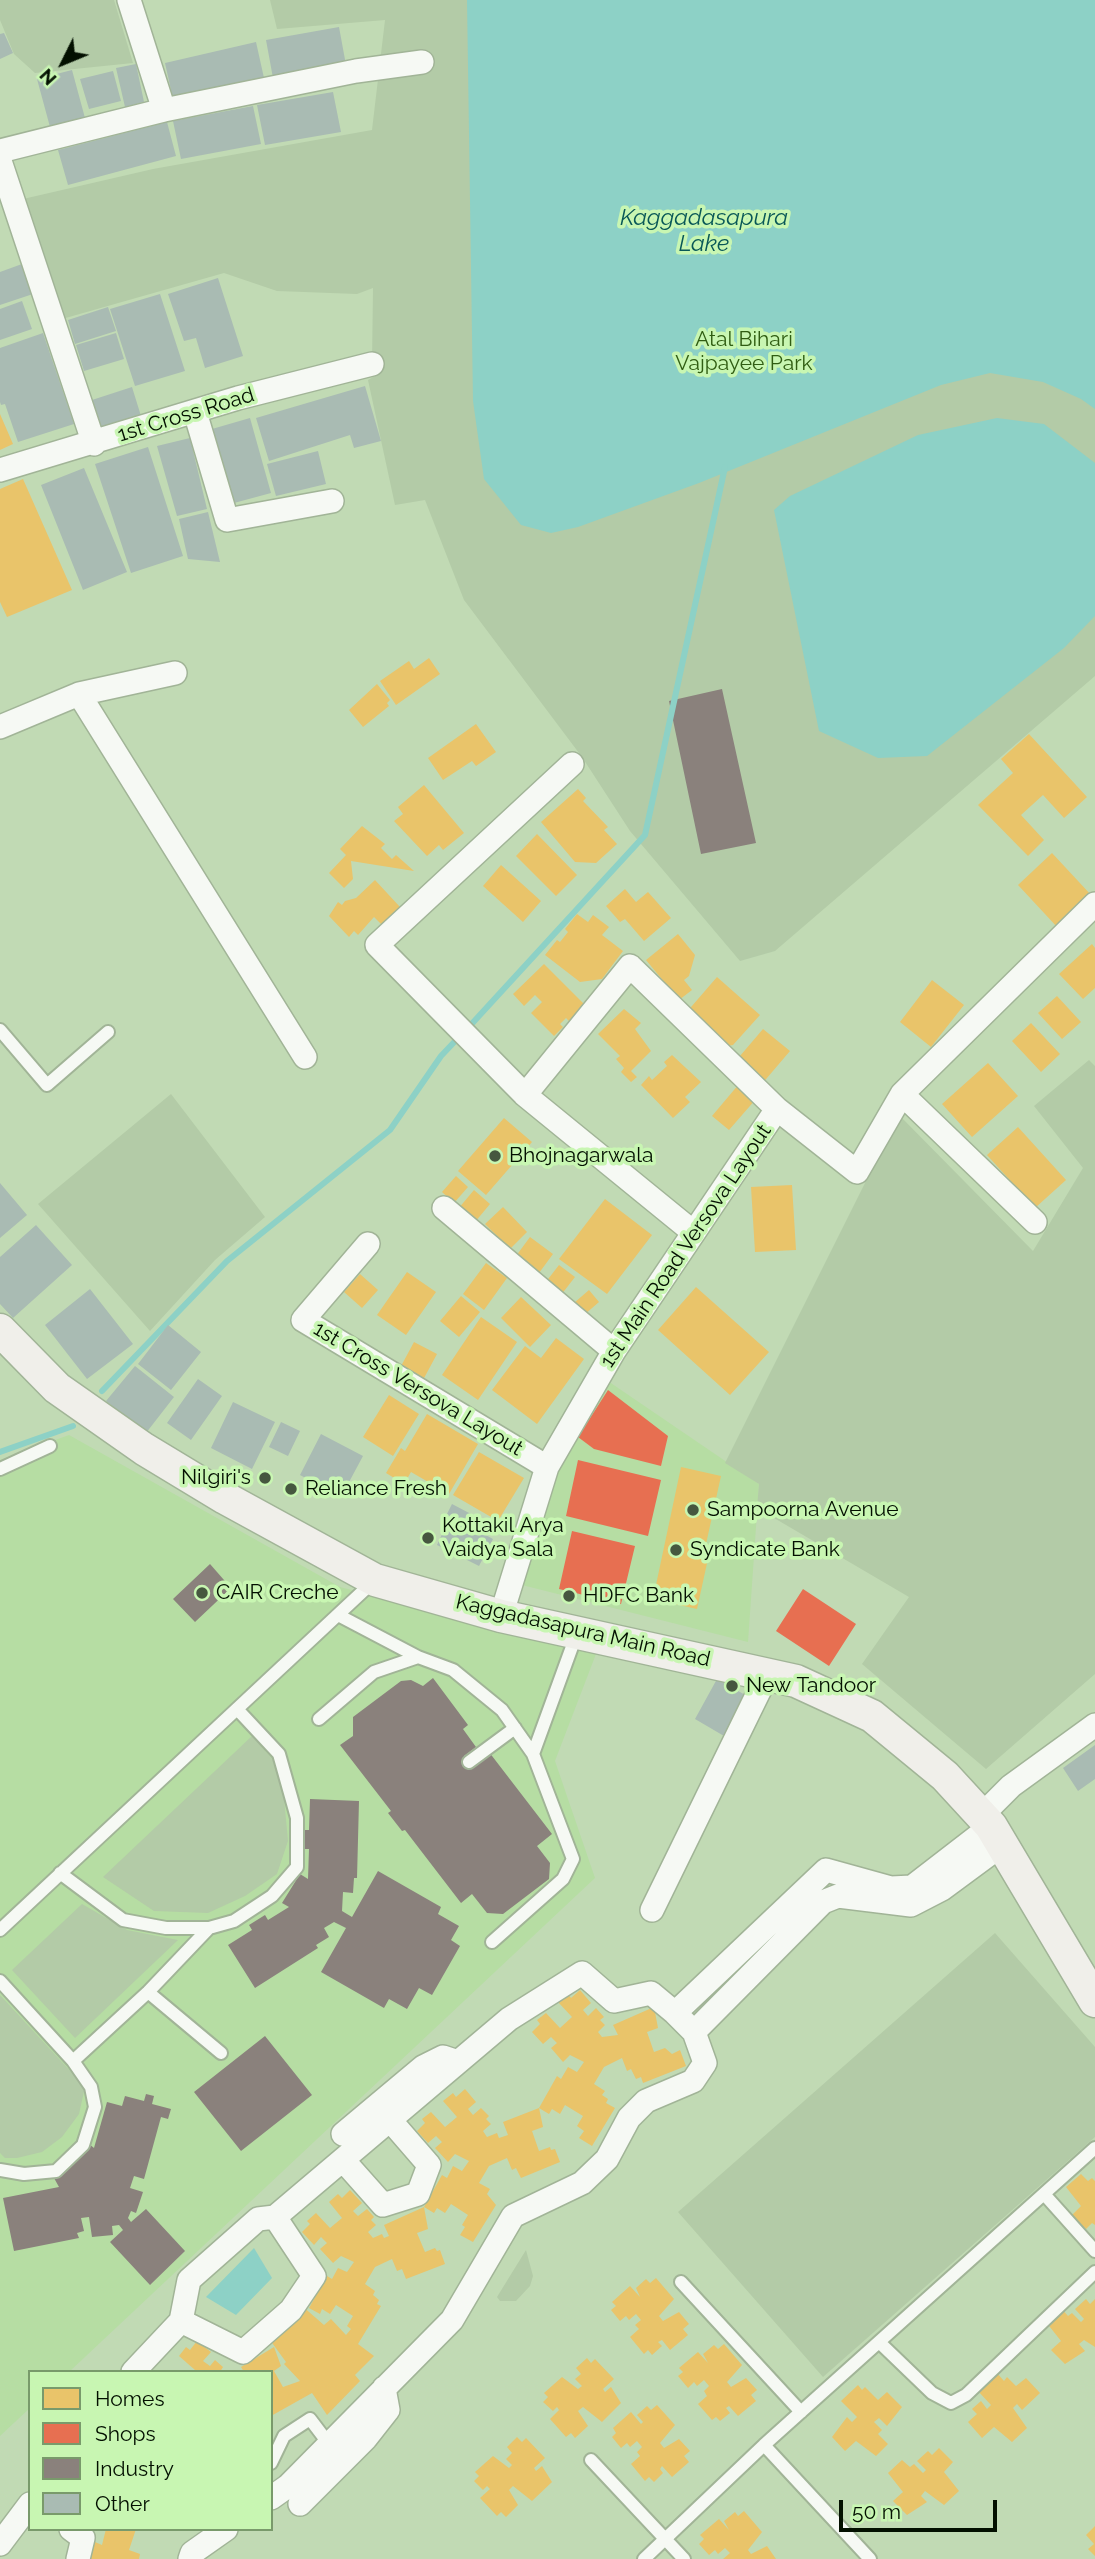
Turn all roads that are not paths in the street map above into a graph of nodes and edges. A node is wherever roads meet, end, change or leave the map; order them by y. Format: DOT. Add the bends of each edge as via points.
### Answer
graph roads {
  1 [pos="129,0"];
  2 [pos="422,62"];
  3 [pos="164,110"];
  4 [pos="0,151"];
  5 [pos="0,161"];
  6 [pos="372,363"];
  7 [pos="195,411"];
  8 [pos="94,444"];
  9 [pos="0,470"];
  10 [pos="332,501"];
  11 [pos="176,673"];
  12 [pos="79,694"];
  13 [pos="0,727"];
  14 [pos="572,764"];
  15 [pos="1093,909"];
  16 [pos="0,1030"];
  17 [pos="108,1032"];
  18 [pos="305,1057"];
  19 [pos="525,1094"];
  20 [pos="902,1094"];
  21 [pos="777,1109"];
  22 [pos="444,1208"];
  23 [pos="1035,1222"];
  24 [pos="693,1232"];
  25 [pos="368,1244"];
  26 [pos="0,1330"];
  27 [pos="614,1351"];
  28 [pos="50,1446"];
  29 [pos="547,1467"];
  30 [pos="0,1469"];
  31 [pos="375,1580"];
  32 [pos="338,1615"];
  33 [pos="501,1616"];
  34 [pos="577,1633"];
  35 [pos="418,1657"];
  36 [pos="767,1675"];
  37 [pos="237,1709"];
  38 [pos="320,1719"];
  39 [pos="1095,1726"];
  40 [pos="515,1728"];
  41 [pos="533,1754"];
  42 [pos="469,1762"];
  43 [pos="992,1828"];
  44 [pos="60,1873"];
  45 [pos="652,1910"];
  46 [pos="209,1928"];
  47 [pos="0,1930"];
  48 [pos="492,1942"];
  49 [pos="0,1982"];
  50 [pos="148,1992"];
  51 [pos="1095,2001"];
  52 [pos="675,2013"];
  53 [pos="694,2032"];
  54 [pos="221,2053"];
  55 [pos="73,2061"];
  56 [pos="458,2062"];
  57 [pos="390,2120"];
  58 [pos="343,2134"];
  59 [pos="1095,2148"];
  60 [pos="343,2160"];
  61 [pos="0,2169"];
  62 [pos="1044,2194"];
  63 [pos="275,2217"];
  64 [pos="1095,2251"];
  65 [pos="1095,2272"];
  66 [pos="681,2281"];
  67 [pos="181,2321"];
  68 [pos="879,2342"];
  69 [pos="136,2368"];
  70 [pos="384,2388"];
  71 [pos="801,2412"];
  72 [pos="329,2444"];
  73 [pos="764,2445"];
  74 [pos="273,2459"];
  75 [pos="591,2460"];
  76 [pos="273,2497"];
  77 [pos="300,2504"];
  78 [pos="28,2507"];
  79 [pos="74,2531"];
  80 [pos="223,2531"];
  81 [pos="665,2538"];
  82 [pos="0,2544"];
  83 [pos="0,2556"];
  84 [pos="5,2559"];
  85 [pos="78,2559"];
  86 [pos="190,2559"];
  87 [pos="644,2559"];
  88 [pos="684,2559"];
  89 [pos="870,2559"];
  1 -- 3 [label="street"];
  2 -- 3 [label="street"];
  3 -- 4 [label="street"];
  5 -- 8 [label="street"];
  6 -- 7 [label="street, 1st Cross Road"];
  7 -- 8 [label="street, 1st Cross Road"];
  7 -- 10 [label="street" via="227,520"];
  8 -- 9 [label="street, 1st Cross Road"];
  11 -- 12 [label="street"];
  12 -- 13 [label="street"];
  12 -- 18 [label="street"];
  14 -- 19 [label="street" via="377,945"];
  15 -- 20 [label="street, 1st Main Road Versova Layout"];
  16 -- 17 [label="lane" via="47,1085"];
  19 -- 21 [label="street" via="630,966"];
  19 -- 24 [label="street"];
  20 -- 21 [label="street, 1st Main Road Versova Layout" via="857,1172"];
  20 -- 23 [label="street"];
  21 -- 24 [label="street, 1st Main Road Versova Layout"];
  22 -- 27 [label="street"];
  24 -- 27 [label="street, 1st Main Road Versova Layout"];
  25 -- 29 [label="street, 1st Cross Versova Layout" via="303,1320"];
  26 -- 31 [label="main road, Kaggadasapura Main Road" via="57,1388 144,1450"];
  27 -- 29 [label="street, 1st Main Road Versova Layout"];
  28 -- 30 [label="lane"];
  29 -- 33 [label="street, 1st Main Road Versova Layout"];
  31 -- 32 [label="lane"];
  31 -- 33 [label="main road, Kaggadasapura Main Road"];
  32 -- 35 [label="lane"];
  32 -- 37 [label="lane"];
  33 -- 34 [label="main road, Kaggadasapura Main Road"];
  34 -- 36 [label="main road, Kaggadasapura Main Road"];
  34 -- 41 [label="lane"];
  35 -- 38 [label="lane" via="374,1672"];
  35 -- 40 [label="lane" via="453,1670 502,1710"];
  36 -- 43 [label="main road, Kaggadasapura Main Road" via="796,1681 872,1716 945,1776"];
  36 -- 45 [label="street"];
  37 -- 44 [label="lane"];
  37 -- 46 [label="lane" via="279,1754 296,1818 298,1867 272,1895 234,1921"];
  39 -- 43 [label="street" via="1011,1786"];
  40 -- 41 [label="lane"];
  40 -- 42 [label="lane"];
  41 -- 48 [label="lane" via="573,1859 563,1879"];
  43 -- 51 [label="main road, Kaggadasapura Main Road"];
  43 -- 52 [label="street" via="912,1887 891,1888 826,1870"];
  43 -- 53 [label="street" via="942,1889 911,1905 838,1896 822,1902"];
  44 -- 46 [label="lane" via="123,1920 166,1928"];
  44 -- 47 [label="lane"];
  46 -- 50 [label="lane"];
  49 -- 55 [label="lane"];
  50 -- 54 [label="lane"];
  50 -- 55 [label="lane"];
  52 -- 53 [label="street"];
  52 -- 56 [label="street" via="651,1993 614,2001 582,1973 509,2020"];
  53 -- 70 [label="street" via="705,2063 693,2081 646,2101 629,2118 607,2159 582,2183 513,2216 452,2320"];
  55 -- 61 [label="lane" via="90,2087 94,2107 83,2145 55,2171 24,2174"];
  56 -- 57 [label="street"];
  56 -- 58 [label="street" via="443,2057 422,2067"];
  57 -- 60 [label="street"];
  57 -- 60 [label="street" via="429,2165 418,2194 383,2205"];
  59 -- 62 [label="lane"];
  60 -- 63 [label="street"];
  62 -- 64 [label="lane"];
  62 -- 68 [label="lane"];
  63 -- 67 [label="street" via="258,2219 189,2280"];
  63 -- 67 [label="street" via="314,2276 291,2310 243,2353"];
  65 -- 68 [label="lane" via="966,2395 951,2403 932,2393"];
  66 -- 71 [label="lane"];
  67 -- 69 [label="street"];
  68 -- 71 [label="lane"];
  70 -- 72 [label="street"];
  70 -- 77 [label="street" via="388,2410"];
  71 -- 73 [label="lane"];
  72 -- 74 [label="lane" via="310,2419 284,2436"];
  72 -- 76 [label="street"];
  73 -- 81 [label="lane"];
  73 -- 89 [label="lane"];
  75 -- 81 [label="lane"];
  78 -- 82 [label="street"];
  79 -- 85 [label="street" via="83,2538"];
  80 -- 86 [label="street"];
  81 -- 87 [label="lane"];
  81 -- 88 [label="lane"];
  83 -- 84 [label="street"];
}
